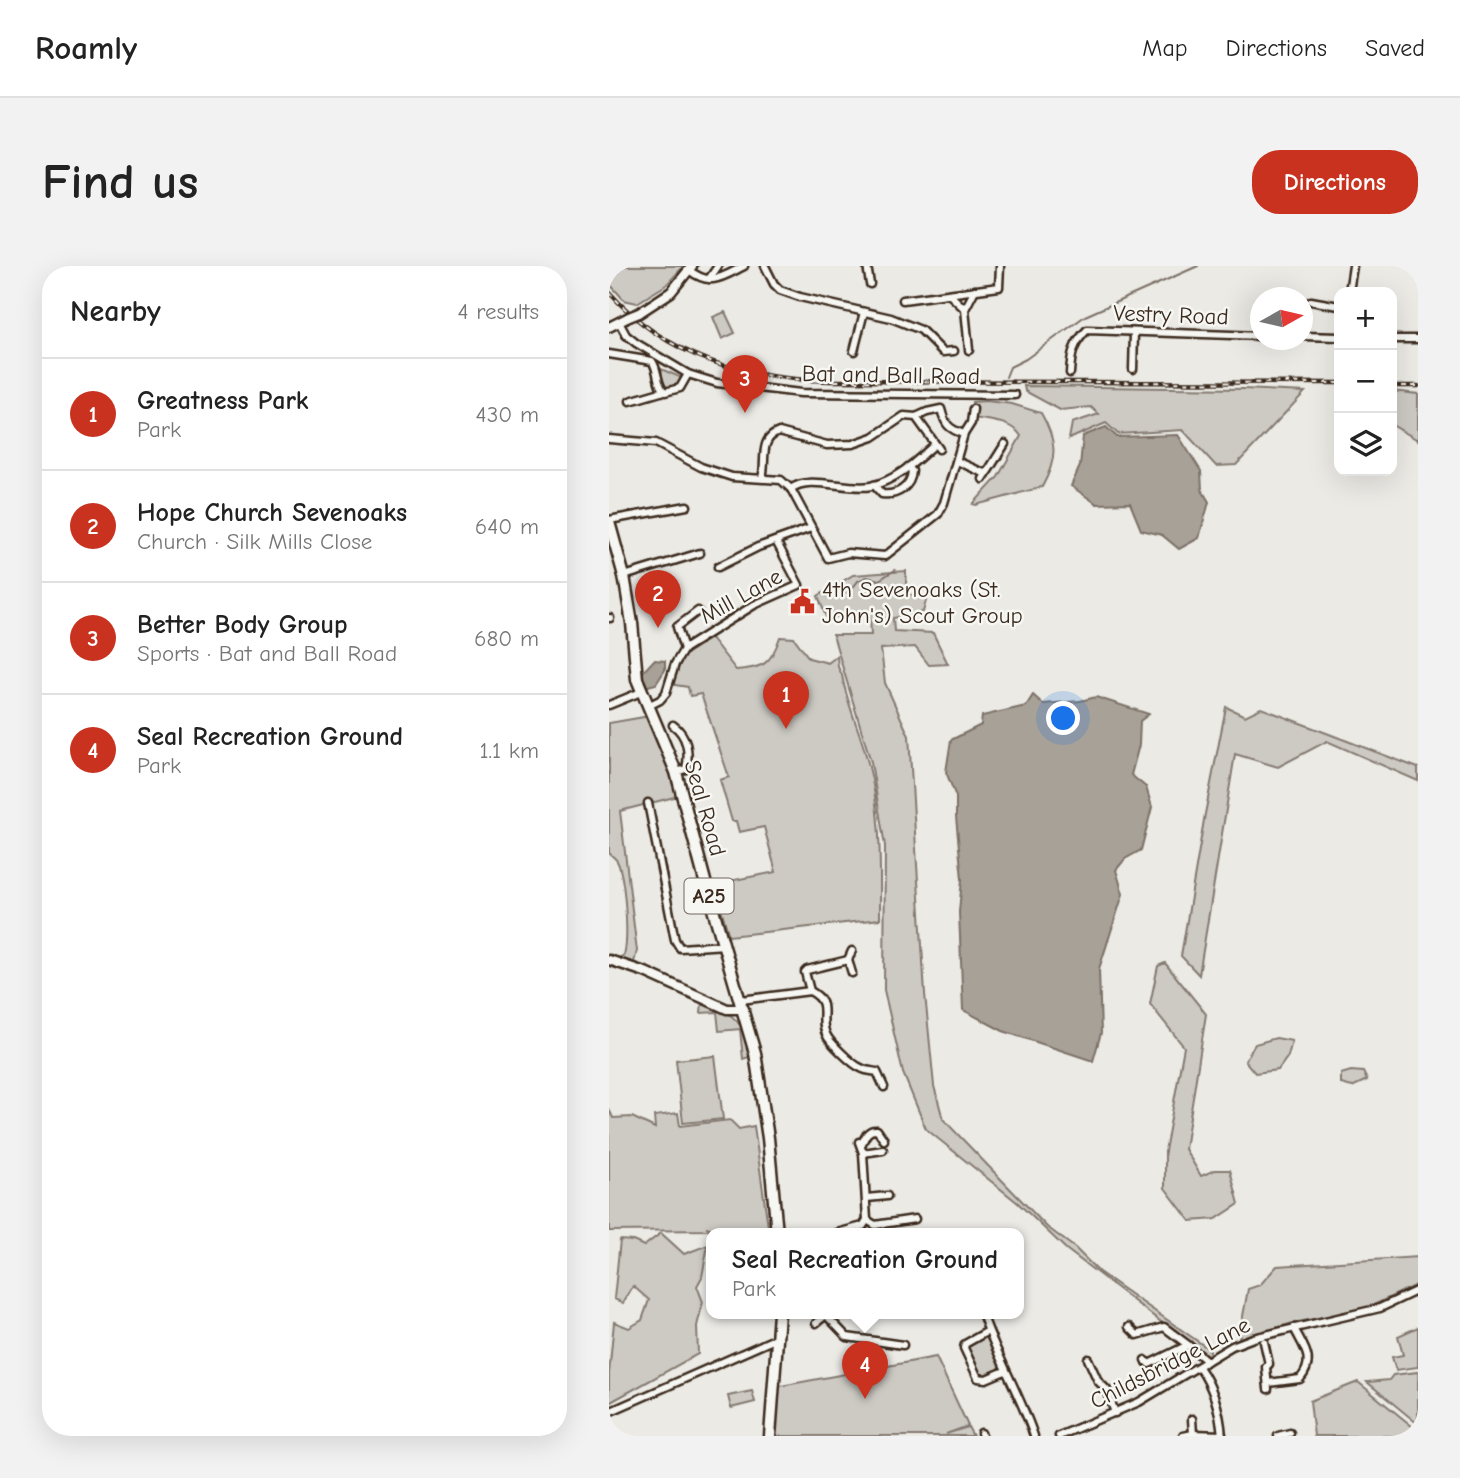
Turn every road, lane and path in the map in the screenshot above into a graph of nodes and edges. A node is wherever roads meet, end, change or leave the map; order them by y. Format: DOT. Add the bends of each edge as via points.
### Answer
graph roads {
  1 [pos="718,266"];
  2 [pos="744,266"];
  3 [pos="765,266"];
  4 [pos="867,266"];
  5 [pos="1000,266"];
  6 [pos="1353,266"];
  7 [pos="690,268"];
  8 [pos="709,280"];
  9 [pos="870,284"];
  10 [pos="1350,287"];
  11 [pos="975,290"];
  12 [pos="949,294"];
  13 [pos="903,300"];
  14 [pos="1313,301"];
  15 [pos="1334,305"];
  16 [pos="965,309"];
  17 [pos="864,312"];
  18 [pos="619,322"];
  19 [pos="609,327"];
  20 [pos="1134,333"];
  21 [pos="1250,336"];
  22 [pos="1313,336"];
  23 [pos="1334,337"];
  24 [pos="1397,339"];
  25 [pos="1418,339"];
  26 [pos="969,350"];
  27 [pos="854,351"];
  28 [pos="954,351"];
  29 [pos="609,354"];
  30 [pos="1133,369"];
  31 [pos="1070,373"];
  32 [pos="688,374"];
  33 [pos="664,391"];
  34 [pos="1015,395"];
  35 [pos="630,401"];
  36 [pos="973,409"];
  37 [pos="916,417"];
  38 [pos="964,434"];
  39 [pos="609,439"];
  40 [pos="1005,444"];
  41 [pos="957,461"];
  42 [pos="908,467"];
  43 [pos="762,478"];
  44 [pos="874,485"];
  45 [pos="791,489"];
  46 [pos="687,506"];
  47 [pos="609,521"];
  48 [pos="811,528"];
  49 [pos="776,541"];
  50 [pos="612,548"];
  51 [pos="700,553"];
  52 [pos="718,567"];
  53 [pos="624,576"];
  54 [pos="698,611"];
  55 [pos="684,649"];
  56 [pos="641,692"];
  57 [pos="612,703"];
  58 [pos="648,706"];
  59 [pos="673,725"];
  60 [pos="676,772"];
  61 [pos="648,803"];
  62 [pos="725,945"];
  63 [pos="852,951"];
  64 [pos="609,960"];
  65 [pos="848,960"];
  66 [pos="852,973"];
  67 [pos="810,991"];
  68 [pos="742,1004"];
  69 [pos="884,1087"];
  70 [pos="884,1140"];
  71 [pos="861,1147"];
  72 [pos="883,1150"];
  73 [pos="887,1195"];
  74 [pos="867,1198"];
  75 [pos="915,1219"];
  76 [pos="867,1220"];
  77 [pos="777,1228"];
  78 [pos="856,1228"];
  79 [pos="1418,1290"];
  80 [pos="779,1319"];
  81 [pos="820,1319"];
  82 [pos="830,1319"];
  83 [pos="984,1319"];
  84 [pos="816,1323"];
  85 [pos="1129,1327"];
  86 [pos="1294,1328"];
  87 [pos="988,1331"];
  88 [pos="777,1338"];
  89 [pos="1264,1342"];
  90 [pos="903,1345"];
  91 [pos="1188,1345"];
  92 [pos="1145,1360"];
  93 [pos="1207,1361"];
  94 [pos="1088,1363"];
  95 [pos="1199,1367"];
  96 [pos="1005,1371"];
  97 [pos="609,1412"];
  98 [pos="1115,1413"];
  99 [pos="1192,1419"];
  100 [pos="1077,1432"];
  101 [pos="1290,1433"];
  102 [pos="1193,1434"];
  103 [pos="1222,1435"];
  104 [pos="770,1436"];
  105 [pos="1034,1436"];
  106 [pos="1059,1436"];
  107 [pos="1184,1436"];
  108 [pos="1277,1436"];
  1 -- 8 [label="street"];
  2 -- 8 [label="street"];
  3 -- 17 [label="street" via="780,290"];
  4 -- 9 [label="street"];
  5 -- 11 [label="street" via="1000,286"];
  6 -- 10 [label="street"];
  7 -- 8 [label="street" via="700,280"];
  7 -- 18 [label="main road, bridge" via="671,292"];
  11 -- 12 [label="street"];
  11 -- 16 [label="street"];
  12 -- 13 [label="street"];
  12 -- 16 [label="street"];
  14 -- 15 [label="street"];
  16 -- 26 [label="street"];
  17 -- 27 [label="street"];
  17 -- 28 [label="street" via="921,330 943,352"];
  18 -- 19 [label="main road"];
  18 -- 32 [label="street, Bat and Ball Road" via="636,343"];
  20 -- 21 [label="street, Vestry Road"];
  20 -- 30 [label="street"];
  20 -- 31 [label="street, Vestry Road" via="1087,330 1071,351"];
  22 -- 23 [label="street"];
  24 -- 25 [label="street"];
  29 -- 33 [label="street" via="652,361"];
  32 -- 33 [label="street" via="678,389"];
  32 -- 34 [label="street, Bat and Ball Road" via="717,383 801,393"];
  33 -- 35 [label="street"];
  36 -- 38 [label="street"];
  37 -- 38 [label="street" via="940,409 944,424"];
  37 -- 42 [label="street" via="936,447"];
  37 -- 43 [label="street" via="904,416 873,437 839,445 774,433 765,444"];
  38 -- 41 [label="street"];
  39 -- 43 [label="street" via="656,443 718,473"];
  40 -- 41 [label="street" via="1002,456 984,477"];
  41 -- 48 [label="street" via="938,514 885,556 848,553 828,558"];
  42 -- 44 [label="street"];
  42 -- 44 [label="street" via="911,478 897,492 882,494"];
  43 -- 45 [label="street" via="781,480"];
  44 -- 45 [label="street" via="802,482"];
  45 -- 48 [label="street"];
  46 -- 47 [label="street"];
  47 -- 50 [label="highway, Seal Road / A25"];
  48 -- 49 [label="street"];
  49 -- 52 [label="street"];
  49 -- 55 [label="street, Mill Lane" via="799,585 754,605"];
  50 -- 53 [label="highway, Seal Road / A25"];
  51 -- 53 [label="street"];
  53 -- 56 [label="highway, Seal Road / A25" via="634,670"];
  54 -- 55 [label="street" via="689,613 677,627"];
  55 -- 58 [label="street, Mill Lane" via="666,694"];
  56 -- 57 [label="street"];
  56 -- 58 [label="highway, Seal Road / A25"];
  58 -- 60 [label="highway, Seal Road / A25"];
  59 -- 60 [label="street" via="681,731 688,753 686,769"];
  60 -- 62 [label="highway, Seal Road / A25"];
  61 -- 62 [label="street" via="675,940 680,948"];
  62 -- 68 [label="highway, Seal Road / A25"];
  63 -- 65 [label="street"];
  64 -- 68 [label="main road" via="727,1009"];
  65 -- 66 [label="street"];
  65 -- 67 [label="street" via="807,970"];
  67 -- 68 [label="street"];
  67 -- 69 [label="street" via="823,1002 829,1040 843,1057 877,1072"];
  68 -- 77 [label="highway, Seal Road / A25" via="766,1122"];
  70 -- 71 [label="street" via="872,1130"];
  71 -- 72 [label="street"];
  71 -- 74 [label="street"];
  73 -- 74 [label="street"];
  74 -- 76 [label="street"];
  75 -- 76 [label="street" via="875,1225"];
  76 -- 78 [label="street"];
  79 -- 86 [label="street, Childsbridge Lane" via="1380,1308"];
  80 -- 88 [label="highway"];
  81 -- 84 [label="street"];
  82 -- 90 [label="street" via="847,1337"];
  83 -- 87 [label="street"];
  85 -- 91 [label="street" via="1137,1335 1164,1327"];
  86 -- 89 [label="street" via="1309,1364 1300,1380 1268,1383"];
  86 -- 93 [label="street, Childsbridge Lane" via="1253,1338"];
  87 -- 96 [label="street"];
  87 -- 96 [label="street" via="964,1348 978,1378"];
  88 -- 97 [label="street"];
  88 -- 104 [label="highway"];
  91 -- 92 [label="street" via="1149,1364"];
  91 -- 93 [label="street"];
  93 -- 95 [label="street, Childsbridge Lane"];
  94 -- 98 [label="street"];
  95 -- 98 [label="street, Childsbridge Lane"];
  95 -- 103 [label="street" via="1218,1407"];
  96 -- 105 [label="street"];
  98 -- 100 [label="street, Childsbridge Lane"];
  99 -- 102 [label="street"];
  100 -- 106 [label="street, Childsbridge Lane"];
  101 -- 108 [label="street"];
  102 -- 103 [label="street"];
  102 -- 107 [label="street"];
}
